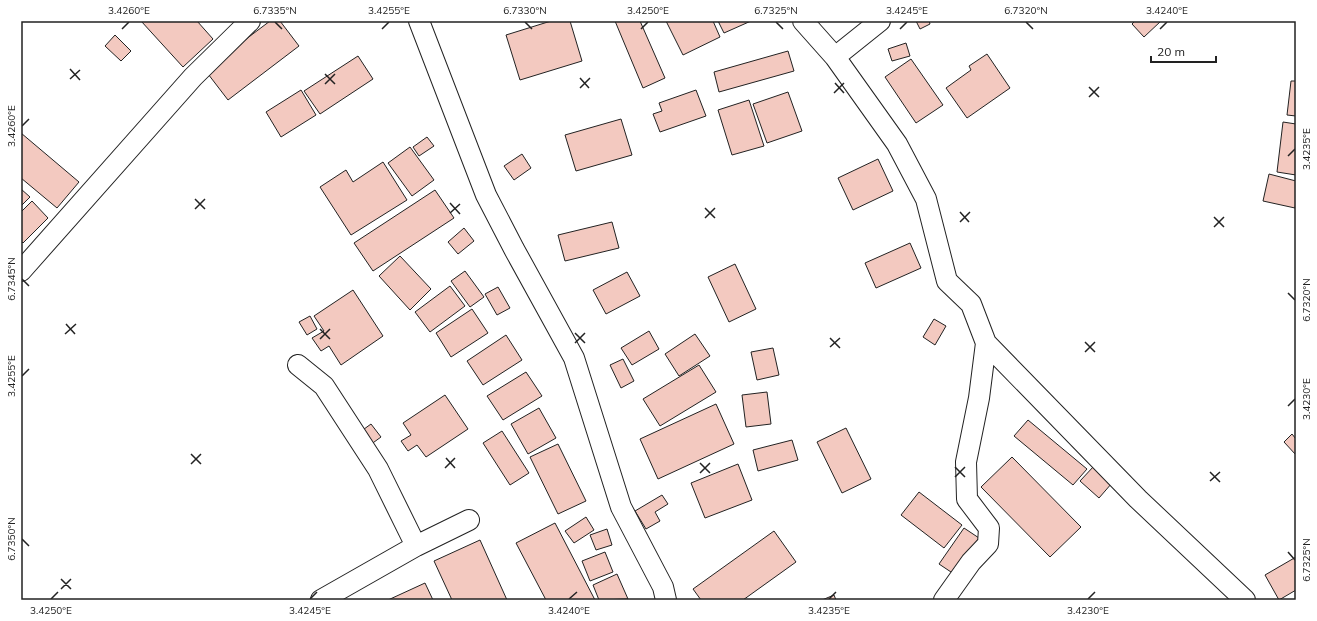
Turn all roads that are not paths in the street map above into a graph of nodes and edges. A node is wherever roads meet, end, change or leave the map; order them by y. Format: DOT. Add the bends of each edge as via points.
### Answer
graph roads {
  1 [pos="250,21"];
  2 [pos="419,21"];
  3 [pos="804,21"];
  4 [pos="880,21"];
  5 [pos="835,57"];
  6 [pos="21,271"];
  7 [pos="986,343"];
  8 [pos="298,365"];
  9 [pos="469,520"];
  10 [pos="416,546"];
  11 [pos="322,600"];
  12 [pos="666,600"];
  13 [pos="944,600"];
  14 [pos="1245,600"];
  1 -- 6 [label="street" via="193,77"];
  2 -- 12 [label="street" via="486,194 574,358 621,507 663,587"];
  3 -- 5 [label="street"];
  4 -- 5 [label="street"];
  5 -- 7 [label="street" via="897,144 915,178 926,199 947,281 971,304"];
  7 -- 13 [label="street" via="979,398 966,462 967,499 989,528 988,544"];
  7 -- 14 [label="street" via="1138,499"];
  8 -- 10 [label="street" via="324,386 378,469"];
  9 -- 10 [label="street"];
  10 -- 11 [label="street"];
}
